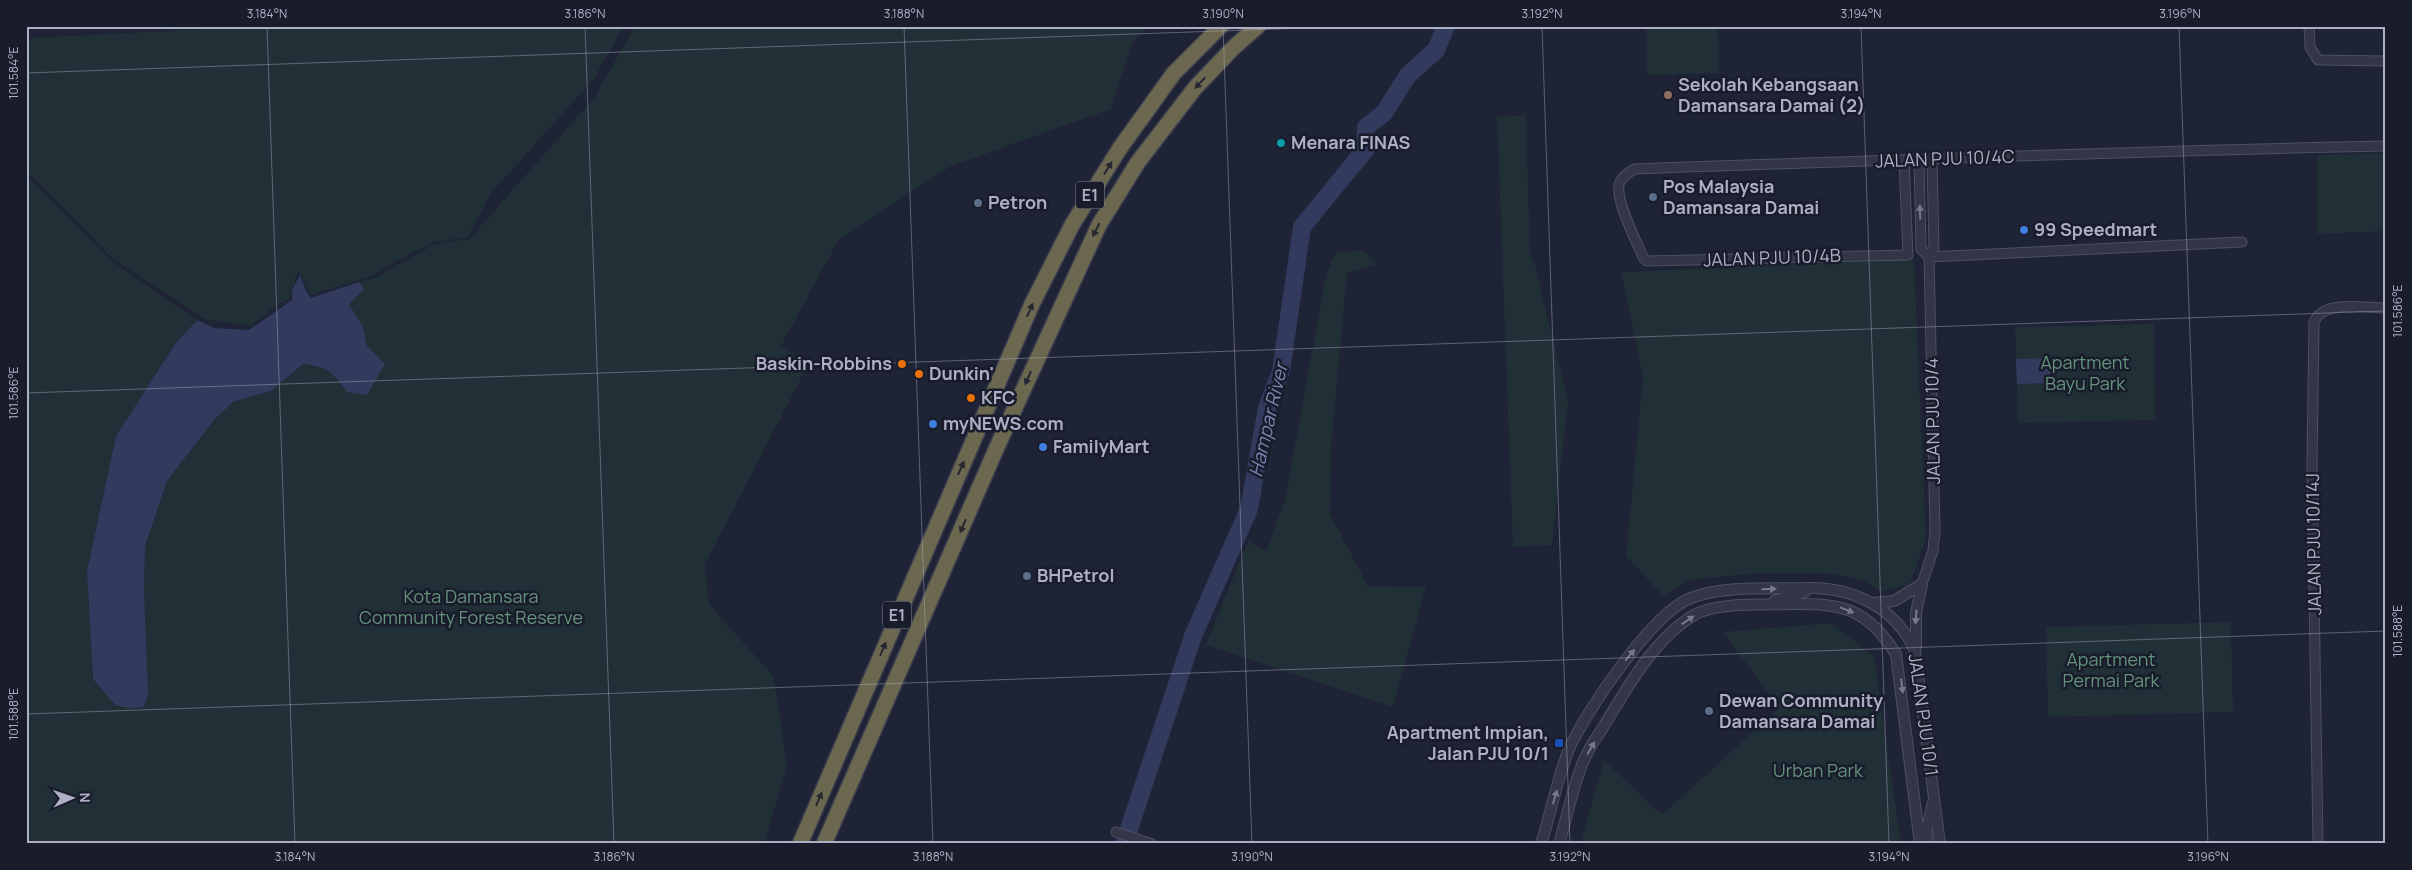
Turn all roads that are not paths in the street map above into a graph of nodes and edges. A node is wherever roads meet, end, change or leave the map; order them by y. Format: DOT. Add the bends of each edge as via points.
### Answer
graph roads {
  1 [pos="1221,26"];
  2 [pos="1258,26"];
  3 [pos="2309,26"];
  4 [pos="2386,61"];
  5 [pos="2386,146"];
  6 [pos="1918,159"];
  7 [pos="1932,159"];
  8 [pos="1904,160"];
  9 [pos="1635,169"];
  10 [pos="2242,242"];
  11 [pos="1929,257"];
  12 [pos="2386,308"];
  13 [pos="1922,584"];
  14 [pos="1821,588"];
  15 [pos="1873,603"];
  16 [pos="1758,605"];
  17 [pos="1916,650"];
  18 [pos="1935,800"];
  19 [pos="1116,832"];
  20 [pos="1543,841"];
  21 [pos="800,844"];
  22 [pos="824,844"];
  23 [pos="1152,844"];
  24 [pos="1559,844"];
  25 [pos="1920,844"];
  26 [pos="1927,844"];
  27 [pos="1940,844"];
  28 [pos="2318,844"];
  21 -- 1 [label="highway, E1, one-way" via="1032,304 1072,225 1120,148 1174,73"];
  2 -- 22 [label="highway, E1, one-way" via="1195,88 1138,162 1099,225 997,447"];
  3 -- 4 [label="street" via="2310,47 2318,60"];
  5 -- 7 [label="street, JALAN PJU 10/4C"];
  6 -- 7 [label="street, JALAN PJU 10/4C"];
  6 -- 8 [label="street, JALAN PJU 10/4C"];
  11 -- 6 [label="street, JALAN PJU 10/4, one-way" via="1921,249"];
  7 -- 11 [label="street, JALAN PJU 10/4" via="1934,248"];
  8 -- 9 [label="street, JALAN PJU 10/4C"];
  8 -- 9 [label="street, JALAN PJU 10/4B" via="1908,254 1898,255 1647,261 1619,195 1620,183"];
  10 -- 11 [label="street"];
  11 -- 13 [label="street, JALAN PJU 10/4" via="1935,530"];
  12 -- 28 [label="street, JALAN PJU 10/14J" via="2329,308 2314,322 2312,464"];
  13 -- 15 [label="street" via="1894,601"];
  13 -- 17 [label="street, one-way" via="1916,613"];
  14 -- 15 [label="street, JALAN PJU 10/1" via="1844,592"];
  14 -- 16 [label="street"];
  20 -- 14 [label="street, JALAN PJU 10/1, one-way" via="1569,750 1613,675 1666,614 1690,598 1706,594"];
  15 -- 17 [label="street, JALAN PJU 10/1" via="1900,625"];
  24 -- 16 [label="street, JALAN PJU 10/1, one-way" via="1584,760 1655,649 1674,629 1697,614"];
  16 -- 25 [label="street, JALAN PJU 10/1, one-way" via="1820,604 1840,607 1863,617 1888,641 1899,667"];
  17 -- 18 [label="street, JALAN PJU 10/1"];
  18 -- 26 [label="street" via="1926,832"];
  18 -- 27 [label="street, JALAN PJU 10/1"];
  19 -- 23 [label="street"];
}
